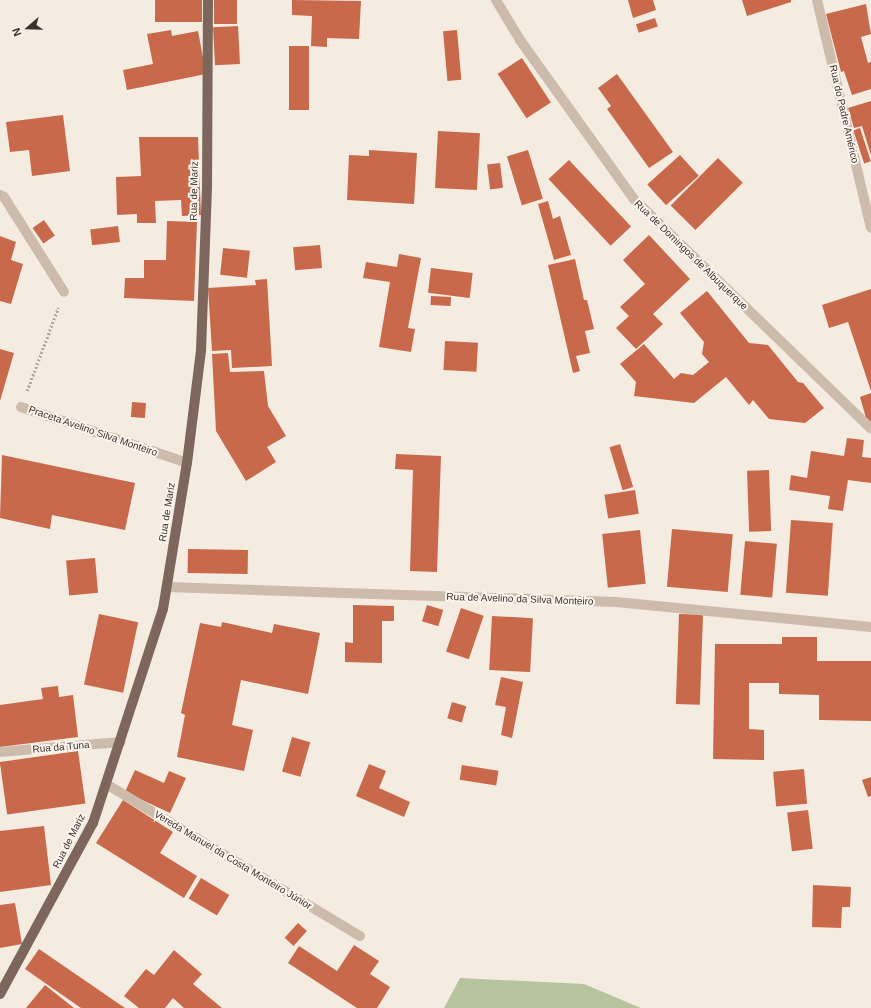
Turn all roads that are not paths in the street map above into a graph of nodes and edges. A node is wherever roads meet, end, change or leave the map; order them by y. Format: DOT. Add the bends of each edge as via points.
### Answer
graph roads {
  1 [pos="208,0"];
  2 [pos="496,0"];
  3 [pos="819,0"];
  4 [pos="0,195"];
  5 [pos="871,228"];
  6 [pos="64,292"];
  7 [pos="21,407"];
  8 [pos="871,429"];
  9 [pos="187,463"];
  10 [pos="167,587"];
  11 [pos="871,627"];
  12 [pos="121,742"];
  13 [pos="0,752"];
  14 [pos="106,784"];
  15 [pos="360,936"];
  16 [pos="0,994"];
  1 -- 9 [label="main road, Rua de Mariz" via="207,188 200,351"];
  2 -- 8 [label="street, Rua de Domingos de Albuquerque" via="520,40 634,199"];
  3 -- 5 [label="street, Rua do Padre Américo"];
  4 -- 6 [label="street" via="4,197"];
  7 -- 9 [label="street, Praceta Avelino Silva Monteiro"];
  9 -- 10 [label="main road, Rua de Mariz"];
  10 -- 11 [label="street, Rua de Avelino da Silva Monteiro" via="616,602"];
  10 -- 12 [label="main road, Rua de Mariz" via="163,609"];
  12 -- 13 [label="street, Rua da Tuna"];
  12 -- 14 [label="main road, Rua de Mariz"];
  14 -- 15 [label="street, Vereda Manuel da Costa Monteiro Júnior"];
  14 -- 16 [label="main road, Rua de Mariz" via="93,823"];
}
